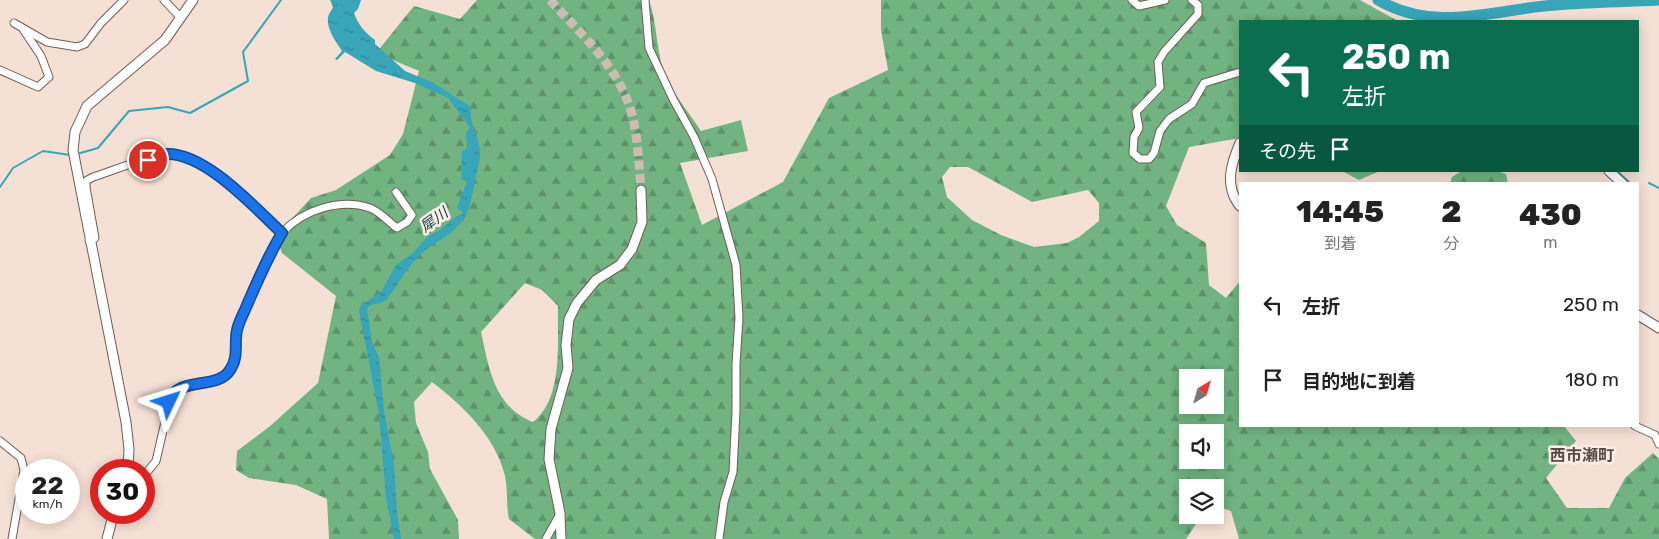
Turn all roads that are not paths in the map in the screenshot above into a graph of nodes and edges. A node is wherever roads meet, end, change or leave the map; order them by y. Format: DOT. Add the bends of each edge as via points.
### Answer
graph roads {
  1 [pos="124,0"];
  2 [pos="164,0"];
  3 [pos="193,0"];
  4 [pos="645,0"];
  5 [pos="1132,0"];
  6 [pos="1165,0"];
  7 [pos="1192,0"];
  8 [pos="181,18"];
  9 [pos="0,70"];
  10 [pos="1239,72"];
  11 [pos="1239,146"];
  12 [pos="1610,172"];
  13 [pos="1621,182"];
  14 [pos="641,190"];
  15 [pos="396,192"];
  16 [pos="1239,205"];
  17 [pos="282,233"];
  18 [pos="89,239"];
  19 [pos="1639,316"];
  20 [pos="1659,328"];
  21 [pos="1637,427"];
  22 [pos="0,442"];
  23 [pos="1659,444"];
  24 [pos="129,459"];
  25 [pos="155,462"];
  26 [pos="560,513"];
  27 [pos="111,524"];
  28 [pos="12,539"];
  29 [pos="107,539"];
  30 [pos="546,539"];
  31 [pos="561,539"];
  32 [pos="719,539"];
  1 -- 9 [label="street" via="100,23 85,44 77,47 48,42 18,24 41,56 49,78 38,87"];
  2 -- 8 [label="street"];
  3 -- 8 [label="street"];
  4 -- 32 [label="street" via="649,48 712,179 732,241 739,283 733,472"];
  5 -- 6 [label="street" via="1139,6"];
  7 -- 10 [label="street" via="1198,5 1198,14 1164,52 1158,62 1160,87 1136,112 1140,128 1134,137 1132,153 1140,159 1148,159 1154,153 1160,131 1169,119 1192,104 1204,83"];
  8 -- 18 [label="street" via="165,40 87,106 75,132 73,150"];
  11 -- 16 [label="street" via="1229,180 1231,193"];
  12 -- 13 [label="street"];
  14 -- 26 [label="street" via="642,222 632,249 620,265 596,280 577,303 569,319 568,368 551,430 549,459"];
  15 -- 17 [label="street" via="412,215 396,228 371,208 348,204 306,214"];
  17 -- 18 [label="street" via="220,175 182,157 166,154 86,181 96,238"];
  17 -- 25 [label="street" via="268,256 237,330 237,354 230,371 221,380 184,387 171,396"];
  18 -- 24 [label="street" via="121,394"];
  19 -- 20 [label="street"];
  21 -- 23 [label="street" via="1655,435"];
  22 -- 28 [label="street" via="21,458 24,470"];
  26 -- 30 [label="street"];
  26 -- 31 [label="street"];
  27 -- 29 [label="street"];
}
